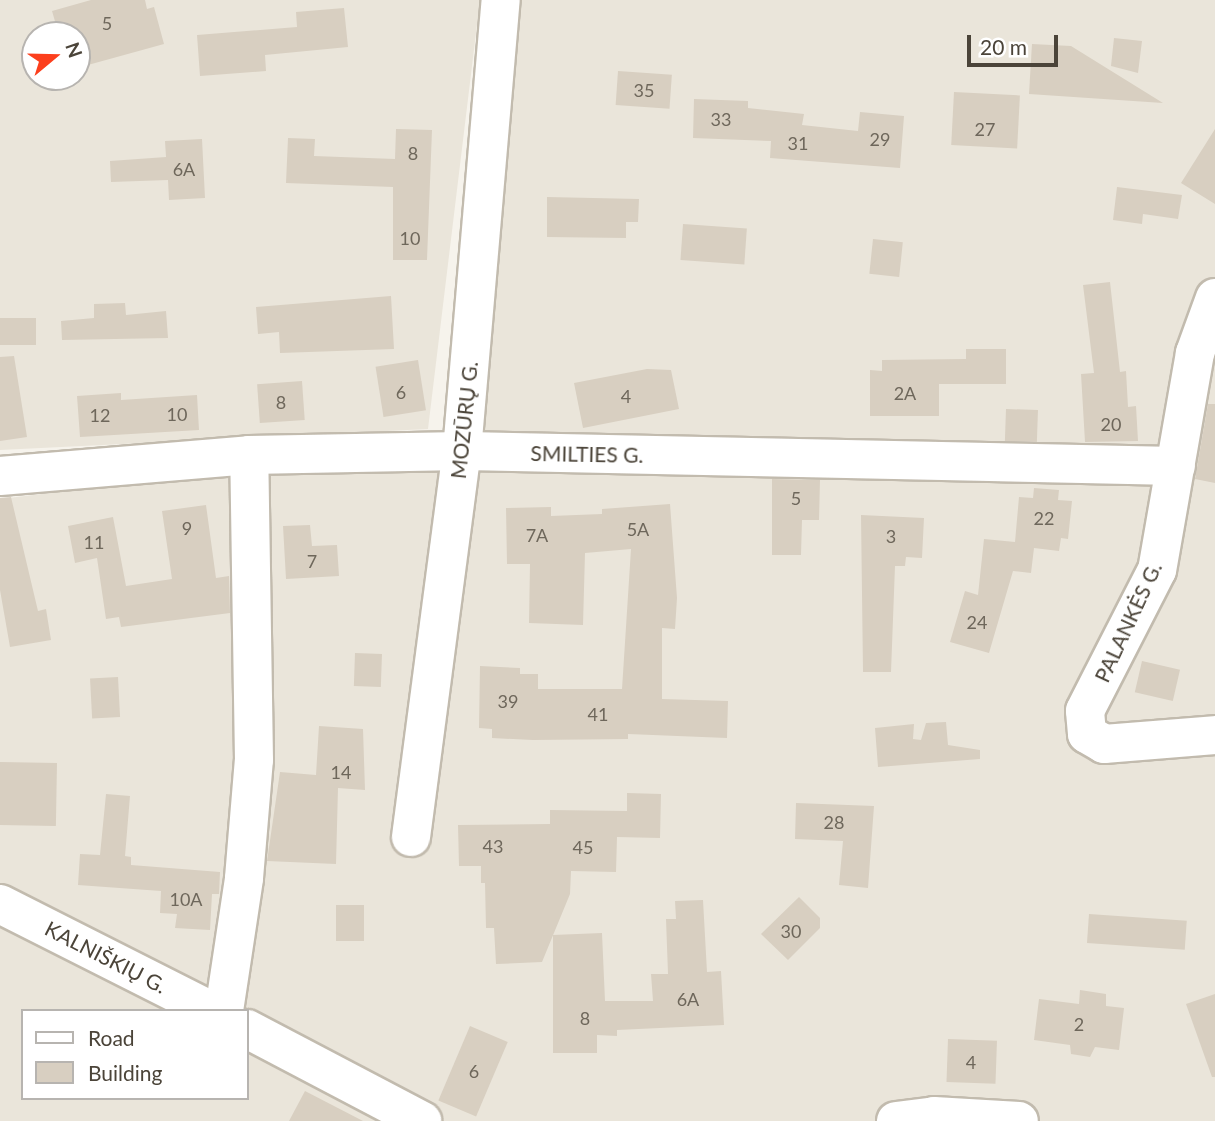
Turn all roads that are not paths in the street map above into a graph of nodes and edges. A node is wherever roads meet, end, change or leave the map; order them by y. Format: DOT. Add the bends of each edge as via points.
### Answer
graph roads {
  1 [pos="501,0"];
  2 [pos="1215,298"];
  3 [pos="463,451"];
  4 [pos="249,455"];
  5 [pos="1175,466"];
  6 [pos="0,476"];
  7 [pos="1215,735"];
  8 [pos="411,837"];
  9 [pos="0,904"];
  10 [pos="208,1009"];
  11 [pos="225,1009"];
  12 [pos="248,1030"];
  13 [pos="422,1121"];
  14 [pos="896,1121"];
  15 [pos="1019,1121"];
  1 -- 3 [label="street, MOZŪRŲ G."];
  2 -- 5 [label="street, PALANKĖS G." via="1195,353"];
  3 -- 4 [label="street, SMILTIES G."];
  3 -- 5 [label="street, SMILTIES G."];
  3 -- 8 [label="street, MOZŪRŲ G."];
  4 -- 6 [label="street, SMILTIES G."];
  4 -- 11 [label="street" via="254,760 244,878"];
  5 -- 7 [label="street, PALANKĖS G." via="1157,570 1085,711 1087,734 1104,744"];
  9 -- 10 [label="street, KALNIŠKIŲ G."];
  12 -- 13 [label="street"];
  14 -- 15 [label="street" via="934,1116"];
}
